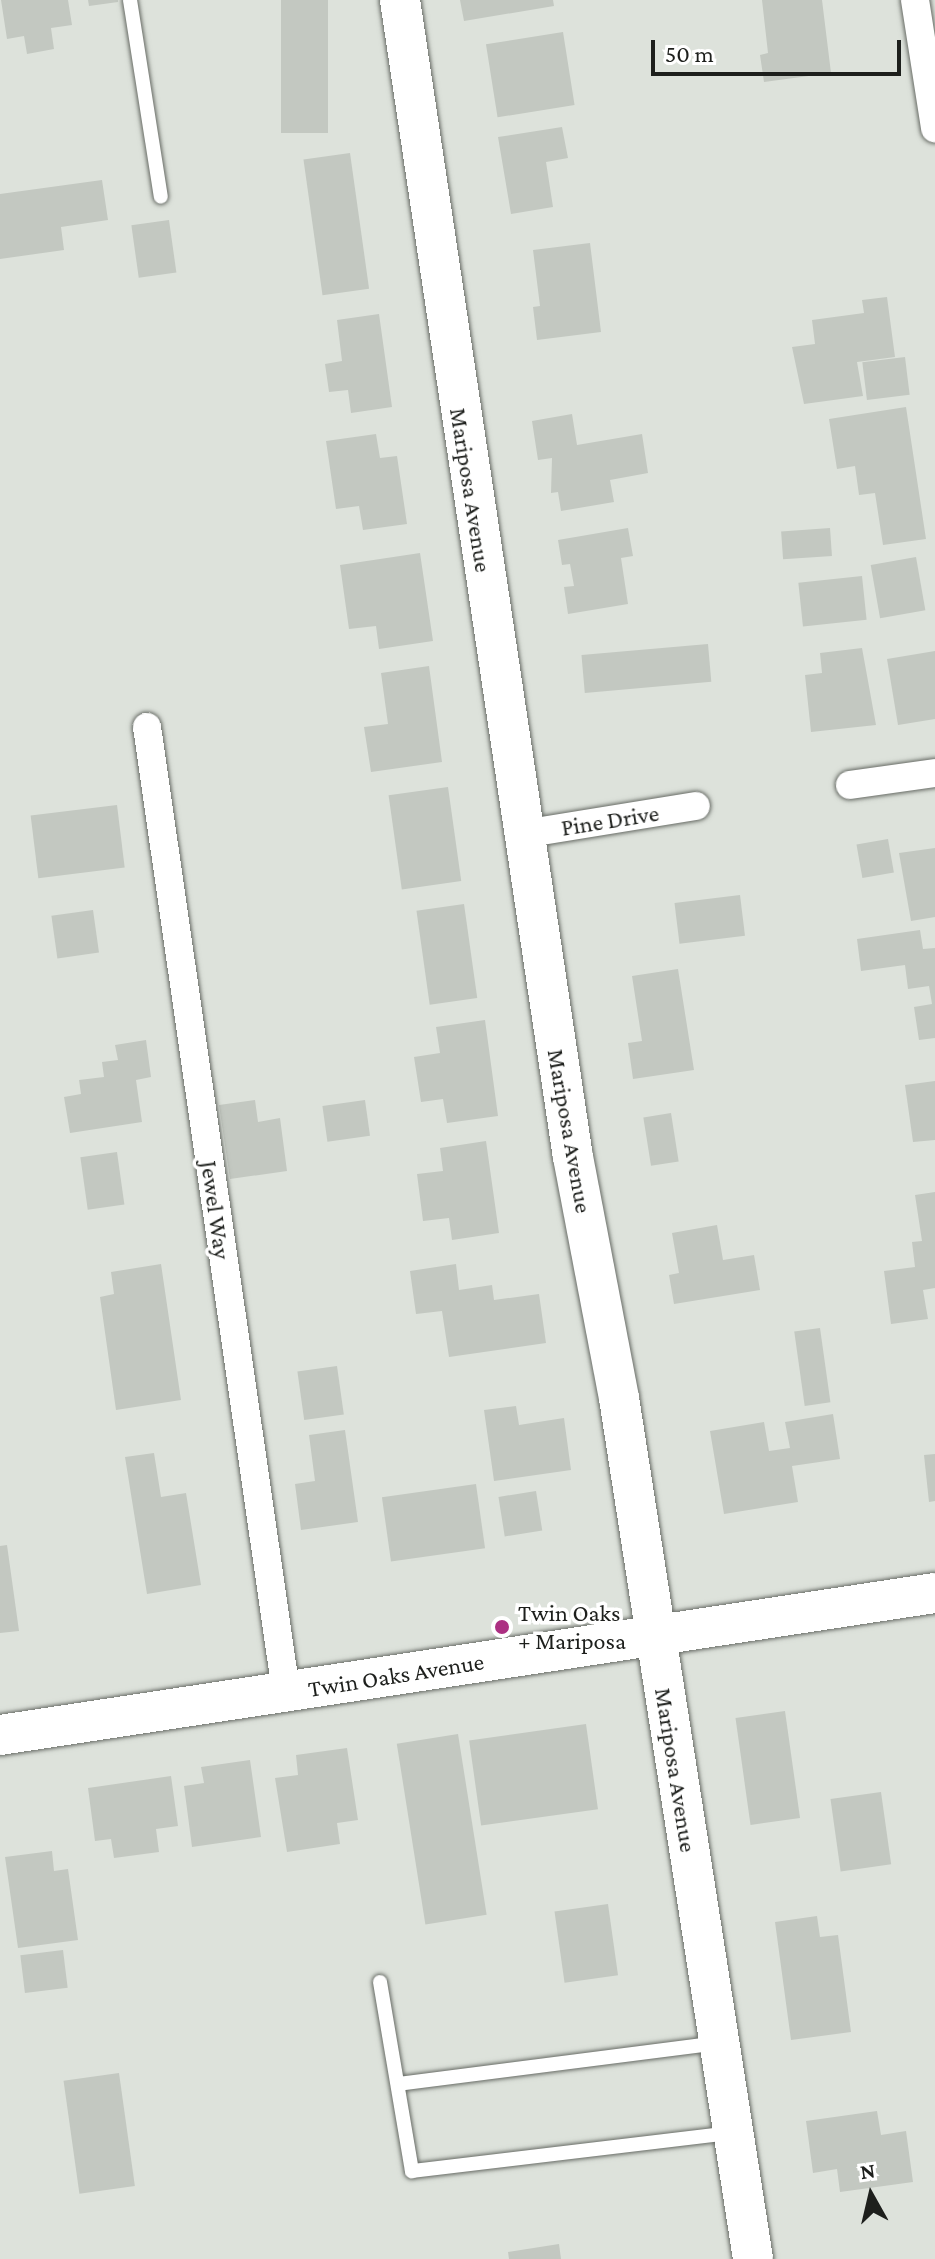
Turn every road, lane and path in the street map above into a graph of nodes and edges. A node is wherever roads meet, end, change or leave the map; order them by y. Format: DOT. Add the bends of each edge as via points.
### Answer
graph roads {
  1 [pos="130,0"];
  2 [pos="400,0"];
  3 [pos="915,0"];
  4 [pos="935,128"];
  5 [pos="161,197"];
  6 [pos="147,727"];
  7 [pos="935,773"];
  8 [pos="850,785"];
  9 [pos="696,806"];
  10 [pos="523,834"];
  11 [pos="935,1593"];
  12 [pos="653,1636"];
  13 [pos="286,1692"];
  14 [pos="0,1735"];
  15 [pos="380,1982"];
  16 [pos="720,2042"];
  17 [pos="398,2084"];
  18 [pos="734,2132"];
  19 [pos="753,2259"];
  1 -- 5 [label="lane"];
  2 -- 10 [label="street, Mariposa Avenue"];
  3 -- 4 [label="street"];
  6 -- 13 [label="street, Jewel Way"];
  7 -- 8 [label="street"];
  9 -- 10 [label="street, Pine Drive"];
  10 -- 12 [label="street, Mariposa Avenue" via="573,1157 619,1398"];
  11 -- 12 [label="street, Twin Oaks Avenue"];
  12 -- 13 [label="street, Twin Oaks Avenue"];
  12 -- 16 [label="street, Mariposa Avenue"];
  13 -- 14 [label="street, Twin Oaks Avenue"];
  15 -- 17 [label="lane"];
  16 -- 17 [label="lane"];
  16 -- 18 [label="street, Mariposa Avenue"];
  17 -- 18 [label="lane" via="412,2171"];
  18 -- 19 [label="street, Mariposa Avenue"];
}
